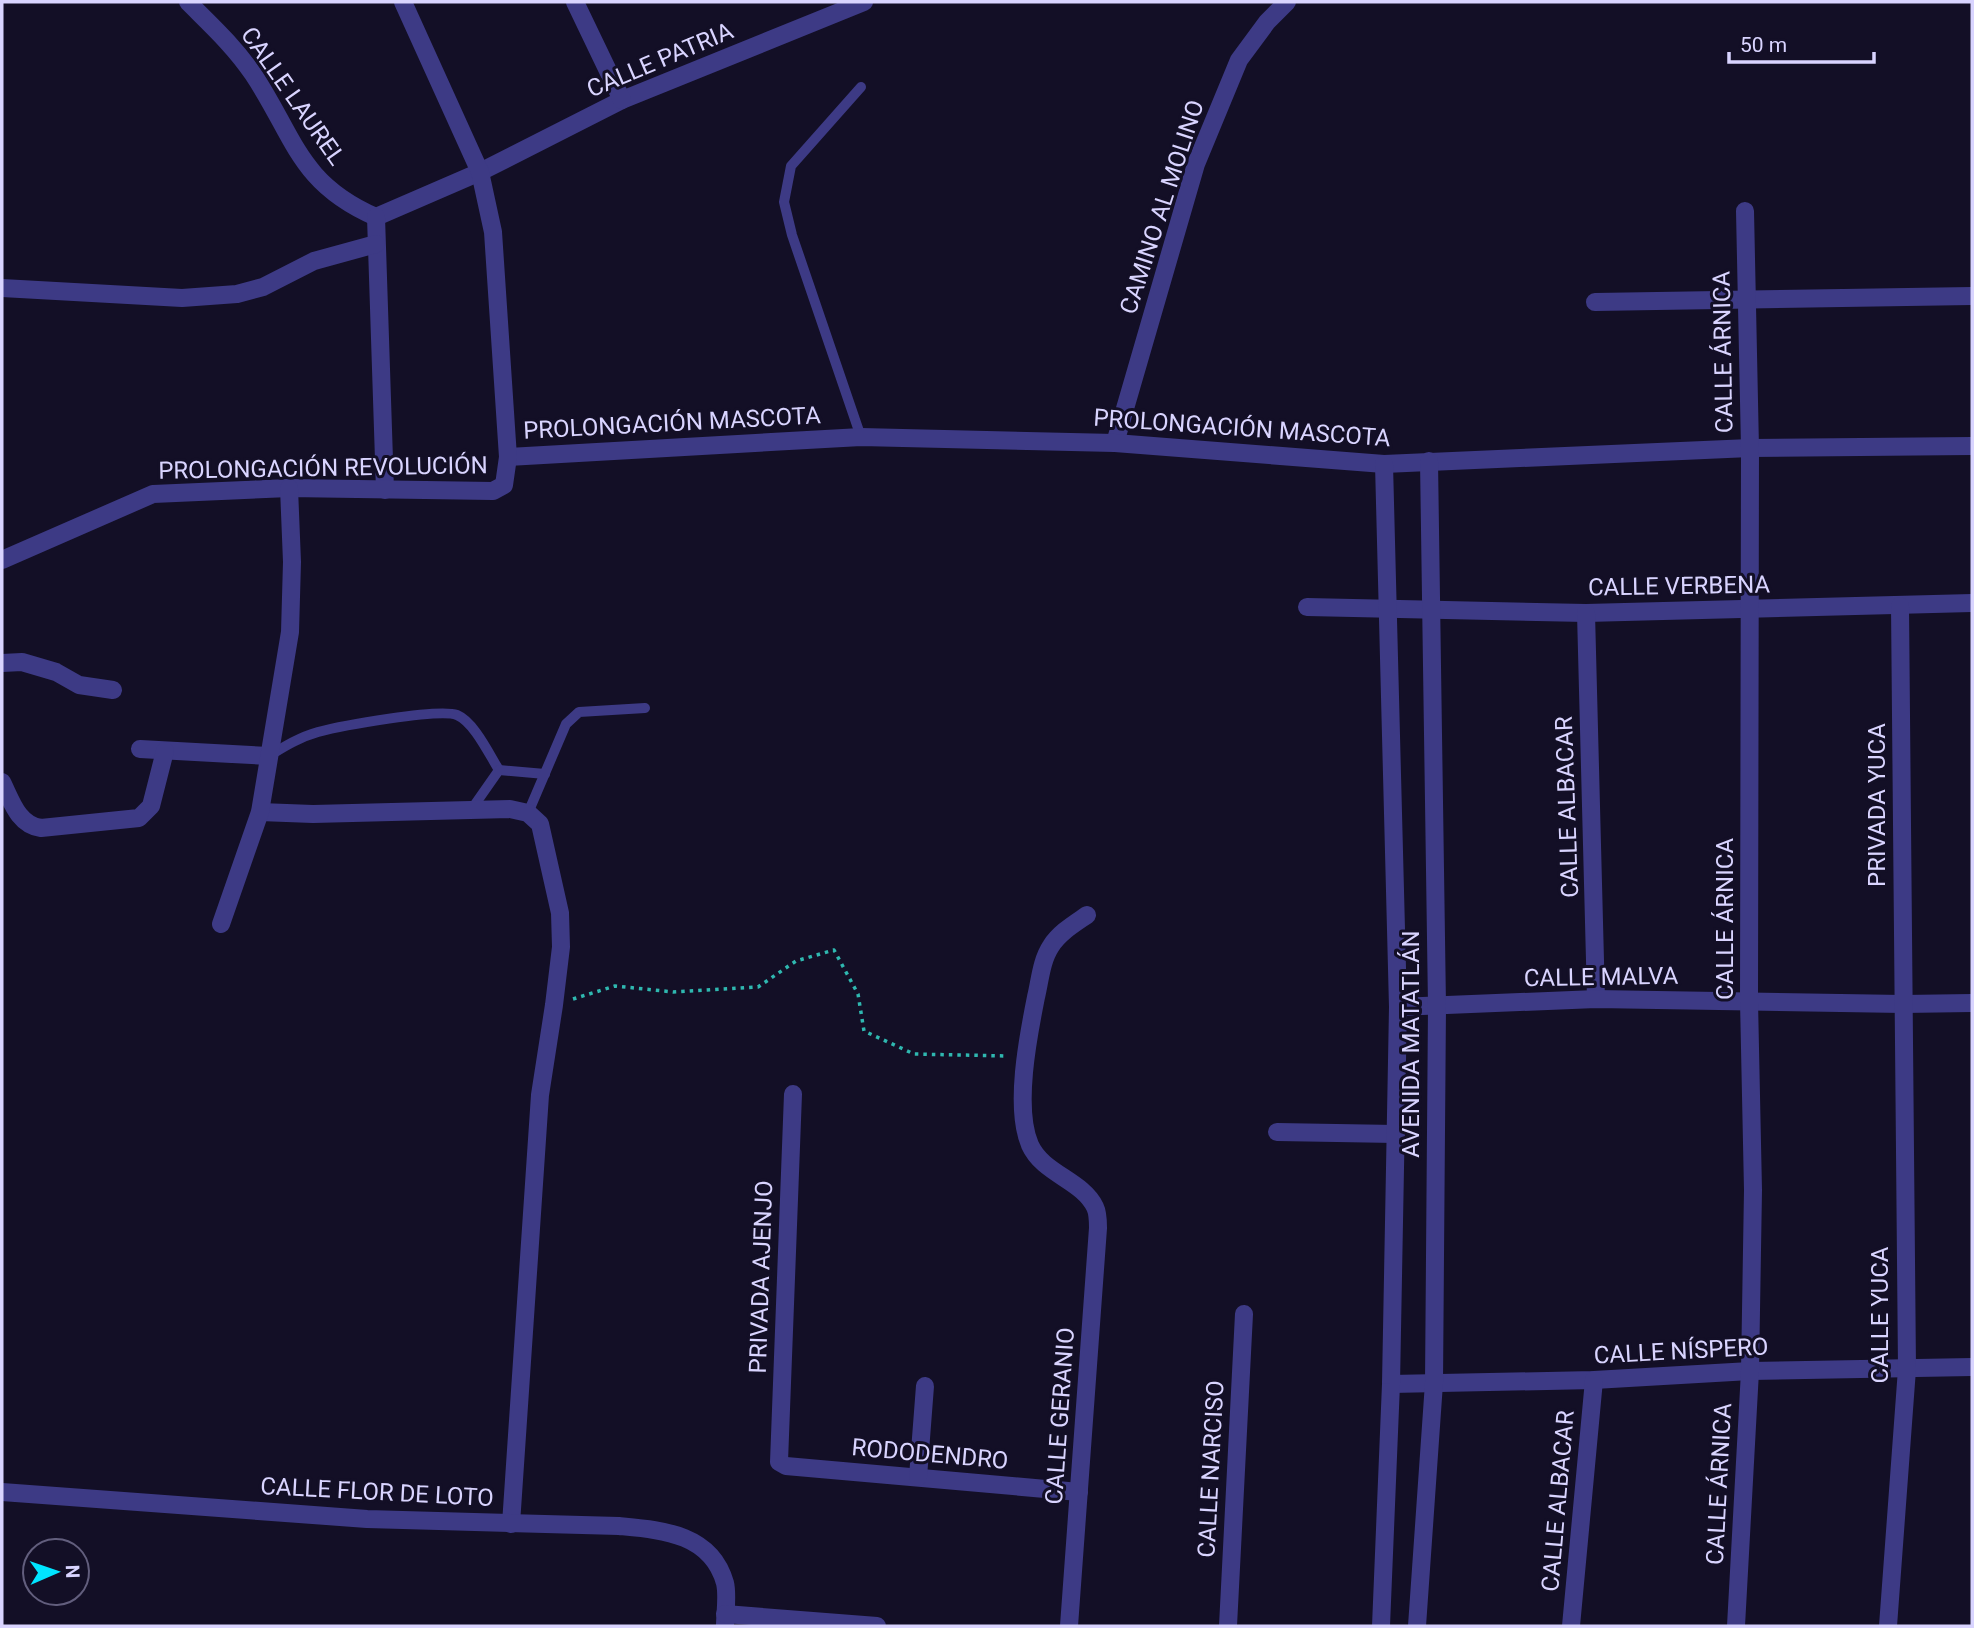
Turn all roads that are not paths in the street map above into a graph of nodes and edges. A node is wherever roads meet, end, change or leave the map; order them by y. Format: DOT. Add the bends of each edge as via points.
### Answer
graph roads {
  1 [pos="187,2"];
  2 [pos="402,2"];
  3 [pos="575,2"];
  4 [pos="864,2"];
  5 [pos="1287,2"];
  6 [pos="861,87"];
  7 [pos="622,100"];
  8 [pos="480,172"];
  9 [pos="1745,211"];
  10 [pos="376,217"];
  11 [pos="376,244"];
  12 [pos="2,288"];
  13 [pos="1972,296"];
  14 [pos="1747,299"];
  15 [pos="1595,302"];
  16 [pos="861,437"];
  17 [pos="1115,443"];
  18 [pos="1972,446"];
  19 [pos="1750,448"];
  20 [pos="508,457"];
  21 [pos="1429,461"];
  22 [pos="1384,464"];
  23 [pos="289,488"];
  24 [pos="385,490"];
  25 [pos="2,560"];
  26 [pos="1972,603"];
  27 [pos="1900,606"];
  28 [pos="1307,607"];
  29 [pos="1387,609"];
  30 [pos="1750,609"];
  31 [pos="1431,610"];
  32 [pos="1586,613"];
  33 [pos="2,663"];
  34 [pos="113,690"];
  35 [pos="645,708"];
  36 [pos="140,749"];
  37 [pos="165,751"];
  38 [pos="268,756"];
  39 [pos="499,770"];
  40 [pos="545,774"];
  41 [pos="2,782"];
  42 [pos="470,810"];
  43 [pos="260,811"];
  44 [pos="528,813"];
  45 [pos="1087,915"];
  46 [pos="221,924"];
  47 [pos="1596,999"];
  48 [pos="1749,1001"];
  49 [pos="1972,1003"];
  50 [pos="1903,1004"];
  51 [pos="1437,1006"];
  52 [pos="1398,1007"];
  53 [pos="793,1094"];
  54 [pos="1277,1132"];
  55 [pos="1396,1134"];
  56 [pos="1244,1314"];
  57 [pos="1972,1367"];
  58 [pos="1907,1369"];
  59 [pos="1750,1371"];
  60 [pos="1594,1380"];
  61 [pos="1434,1383"];
  62 [pos="1391,1384"];
  63 [pos="925,1386"];
  64 [pos="779,1462"];
  65 [pos="918,1477"];
  66 [pos="2,1492"];
  67 [pos="1079,1492"];
  68 [pos="511,1524"];
  69 [pos="725,1620"];
  70 [pos="877,1626"];
  71 [pos="1069,1626"];
  72 [pos="1228,1626"];
  73 [pos="1381,1626"];
  74 [pos="1417,1626"];
  75 [pos="1571,1626"];
  76 [pos="1736,1626"];
  77 [pos="1888,1626"];
  1 -- 10 [label="street, CALLE LAUREL" via="229,42 253,74 290,143 311,171 334,195"];
  2 -- 8 [label="street"];
  3 -- 7 [label="street"];
  4 -- 7 [label="street, CALLE PATRIA"];
  5 -- 17 [label="street, CAMINO AL MOLINO" via="1238,60 1196,164"];
  6 -- 16 [label="lane" via="791,166 784,202"];
  7 -- 8 [label="street, CALLE PATRIA"];
  8 -- 10 [label="street"];
  8 -- 20 [label="street" via="493,232"];
  9 -- 14 [label="street, CALLE ÁRNICA"];
  10 -- 11 [label="street"];
  11 -- 12 [label="street" via="314,261 263,287 237,294 182,298"];
  11 -- 24 [label="street"];
  13 -- 14 [label="street"];
  14 -- 15 [label="street"];
  14 -- 19 [label="street, CALLE ÁRNICA"];
  16 -- 17 [label="street, PROLONGACIÓN MASCOTA"];
  16 -- 20 [label="street, PROLONGACIÓN MASCOTA"];
  17 -- 22 [label="street, PROLONGACIÓN MASCOTA"];
  18 -- 19 [label="street, PROLONGACIÓN MASCOTA"];
  19 -- 21 [label="street, PROLONGACIÓN MASCOTA"];
  19 -- 30 [label="street, CALLE ÁRNICA"];
  20 -- 24 [label="street, PROLONGACIÓN REVOLUCIÓN" via="504,485 493,491"];
  21 -- 22 [label="street, PROLONGACIÓN MASCOTA"];
  21 -- 31 [label="street, AVENIDA MATATLÁN"];
  22 -- 29 [label="street, AVENIDA MATATLÁN"];
  23 -- 24 [label="street, PROLONGACIÓN REVOLUCIÓN"];
  23 -- 25 [label="street, PROLONGACIÓN REVOLUCIÓN" via="153,494"];
  23 -- 38 [label="street" via="290,632"];
  26 -- 27 [label="street, CALLE VERBENA"];
  27 -- 30 [label="street, CALLE VERBENA"];
  27 -- 50 [label="street, PRIVADA YUCA"];
  28 -- 29 [label="street, CALLE VERBENA"];
  29 -- 31 [label="street, CALLE VERBENA"];
  29 -- 52 [label="street, AVENIDA MATATLÁN"];
  30 -- 32 [label="street, CALLE VERBENA"];
  30 -- 48 [label="street, CALLE ÁRNICA"];
  31 -- 32 [label="street, CALLE VERBENA"];
  31 -- 51 [label="street, AVENIDA MATATLÁN"];
  32 -- 47 [label="street, CALLE ALBACAR"];
  33 -- 34 [label="street" via="22,662 79,685"];
  35 -- 40 [label="lane" via="579,712 566,724"];
  36 -- 37 [label="street"];
  37 -- 38 [label="street"];
  37 -- 41 [label="street" via="151,806 139,818 30,827"];
  38 -- 39 [label="lane" via="317,732 434,712 457,715 475,731"];
  38 -- 43 [label="street"];
  39 -- 40 [label="lane"];
  39 -- 42 [label="lane"];
  40 -- 44 [label="lane"];
  42 -- 43 [label="street"];
  42 -- 44 [label="street"];
  43 -- 46 [label="street"];
  44 -- 68 [label="street" via="540,824 560,913 561,947 540,1095"];
  45 -- 67 [label="street, CALLE GERANIO" via="1051,946 1024,1056 1024,1126 1031,1147 1097,1209"];
  47 -- 48 [label="street, CALLE MALVA"];
  47 -- 51 [label="street, CALLE MALVA"];
  48 -- 50 [label="street, CALLE MALVA"];
  48 -- 59 [label="street, CALLE ÁRNICA"];
  49 -- 50 [label="street, CALLE MALVA"];
  50 -- 58 [label="street, CALLE YUCA"];
  51 -- 52 [label="street, CALLE MALVA"];
  51 -- 61 [label="street, AVENIDA MATATLÁN"];
  52 -- 55 [label="street, AVENIDA MATATLÁN"];
  53 -- 64 [label="street, PRIVADA AJENJO"];
  54 -- 55 [label="street"];
  55 -- 62 [label="street, AVENIDA MATATLÁN"];
  56 -- 72 [label="street, CALLE NARCISO"];
  57 -- 58 [label="street, CALLE NÍSPERO"];
  58 -- 59 [label="street, CALLE NÍSPERO"];
  58 -- 77 [label="street, CALLE YUCA"];
  59 -- 60 [label="street, CALLE NÍSPERO"];
  59 -- 76 [label="street, CALLE ÁRNICA"];
  60 -- 61 [label="street, CALLE NÍSPERO"];
  60 -- 75 [label="street, CALLE ALBACAR"];
  61 -- 62 [label="street, CALLE NÍSPERO"];
  61 -- 74 [label="street, AVENIDA MATATLÁN"];
  62 -- 73 [label="street, AVENIDA MATATLÁN"];
  63 -- 65 [label="street"];
  64 -- 65 [label="street, RODODENDRO"];
  65 -- 67 [label="street, RODODENDRO"];
  66 -- 68 [label="street, CALLE FLOR DE LOTO"];
  67 -- 71 [label="street, CALLE GERANIO"];
  68 -- 69 [label="street, CALLE FLOR DE LOTO" via="618,1526 687,1539 703,1547 725,1584"];
  69 -- 70 [label="street"];
}
